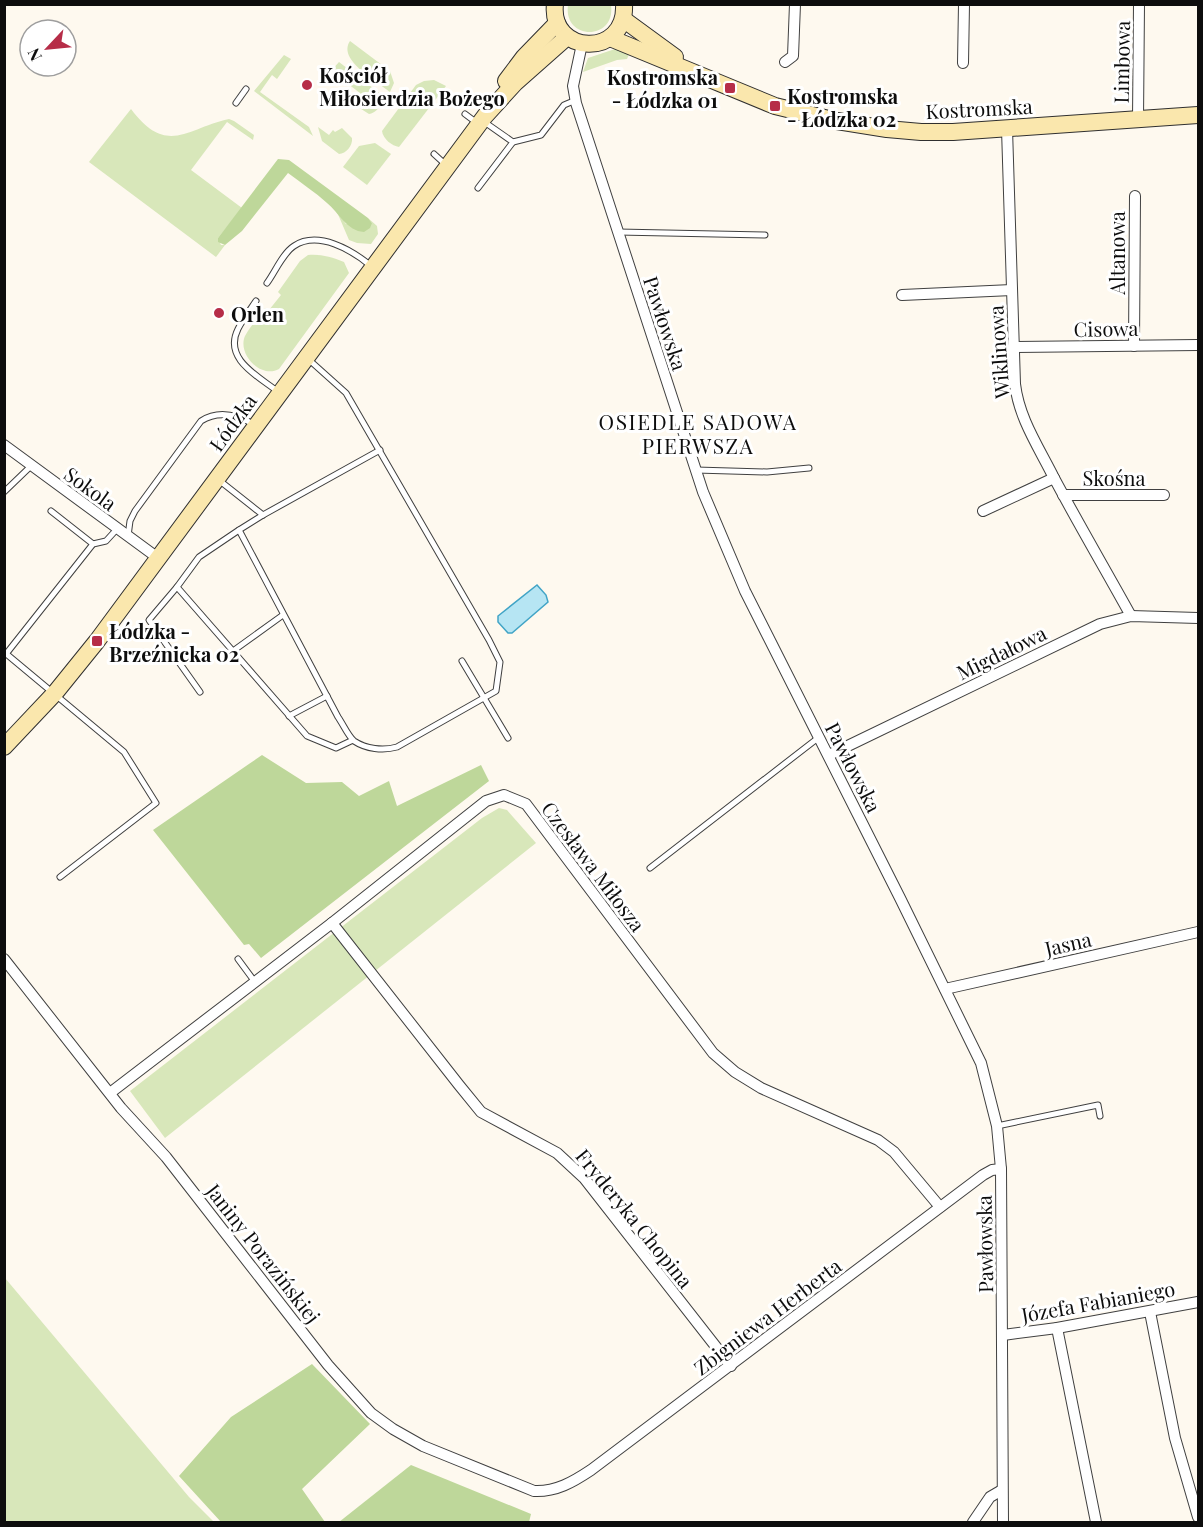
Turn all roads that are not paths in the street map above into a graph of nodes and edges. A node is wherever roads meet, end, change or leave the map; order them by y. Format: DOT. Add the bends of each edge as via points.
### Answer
graph roads {
  1 [pos="555,4"];
  2 [pos="795,4"];
  3 [pos="964,4"];
  4 [pos="1139,4"];
  5 [pos="624,12"];
  6 [pos="557,23"];
  7 [pos="610,38"];
  8 [pos="575,40"];
  9 [pos="785,62"];
  10 [pos="963,63"];
  11 [pos="698,73"];
  12 [pos="246,89"];
  13 [pos="576,100"];
  14 [pos="236,103"];
  15 [pos="1198,115"];
  16 [pos="477,118"];
  17 [pos="1138,119"];
  18 [pos="1006,129"];
  19 [pos="513,142"];
  20 [pos="434,154"];
  21 [pos="447,166"];
  22 [pos="478,188"];
  23 [pos="1135,196"];
  24 [pos="618,232"];
  25 [pos="765,235"];
  26 [pos="372,267"];
  27 [pos="267,283"];
  28 [pos="1012,290"];
  29 [pos="902,295"];
  30 [pos="256,301"];
  31 [pos="1198,345"];
  32 [pos="1134,346"];
  33 [pos="1014,347"];
  34 [pos="306,357"];
  35 [pos="280,393"];
  36 [pos="256,425"];
  37 [pos="4,445"];
  38 [pos="380,450"];
  39 [pos="31,466"];
  40 [pos="809,468"];
  41 [pos="696,470"];
  42 [pos="1054,477"];
  43 [pos="217,478"];
  44 [pos="4,492"];
  45 [pos="1063,495"];
  46 [pos="1164,495"];
  47 [pos="51,511"];
  48 [pos="983,511"];
  49 [pos="263,515"];
  50 [pos="117,529"];
  51 [pos="239,530"];
  52 [pos="128,536"];
  53 [pos="93,544"];
  54 [pos="158,558"];
  55 [pos="177,587"];
  56 [pos="283,615"];
  57 [pos="1131,616"];
  58 [pos="1198,618"];
  59 [pos="233,651"];
  60 [pos="5,653"];
  61 [pos="462,661"];
  62 [pos="200,692"];
  63 [pos="55,693"];
  64 [pos="327,696"];
  65 [pos="484,698"];
  66 [pos="290,716"];
  67 [pos="819,737"];
  68 [pos="508,738"];
  69 [pos="353,740"];
  70 [pos="4,747"];
  71 [pos="829,755"];
  72 [pos="650,868"];
  73 [pos="60,878"];
  74 [pos="332,922"];
  75 [pos="1198,932"];
  76 [pos="4,959"];
  77 [pos="238,959"];
  78 [pos="255,982"];
  79 [pos="945,989"];
  80 [pos="110,1093"];
  81 [pos="1101,1116"];
  82 [pos="997,1126"];
  83 [pos="1001,1169"];
  84 [pos="940,1207"];
  85 [pos="1198,1302"];
  86 [pos="1150,1312"];
  87 [pos="1057,1328"];
  88 [pos="1003,1335"];
  89 [pos="731,1366"];
  90 [pos="552,1490"];
  91 [pos="1002,1490"];
  92 [pos="1198,1518"];
  93 [pos="973,1522"];
  94 [pos="1003,1522"];
  95 [pos="1096,1522"];
  96 [pos="1195,1522"];
  1 -- 6 [label="main road"];
  2 -- 9 [label="street" via="793,56"];
  3 -- 10 [label="street"];
  4 -- 17 [label="street, Limbowa"];
  5 -- 7 [label="main road" via="620,27"];
  5 -- 11 [label="main road, Kostromska"];
  6 -- 8 [label="main road"];
  6 -- 16 [label="main road, Łódzka"];
  7 -- 8 [label="main road" via="593,45"];
  7 -- 11 [label="main road, Kostromska"];
  8 -- 13 [label="street, Pawłowska"];
  8 -- 16 [label="main road, Łódzka" via="515,83"];
  11 -- 18 [label="main road, Kostromska" via="775,106 837,121 921,132"];
  12 -- 14 [label="lane"];
  13 -- 19 [label="lane" via="564,105 541,135"];
  13 -- 24 [label="street, Pawłowska"];
  15 -- 17 [label="main road, Kostromska"];
  16 -- 19 [label="lane"];
  16 -- 21 [label="main road, Łódzka"];
  17 -- 18 [label="main road, Kostromska"];
  18 -- 28 [label="street, Wiklinowa"];
  19 -- 22 [label="lane"];
  20 -- 21 [label="lane"];
  21 -- 26 [label="main road, Łódzka"];
  23 -- 32 [label="street, Altanowa"];
  24 -- 25 [label="lane"];
  24 -- 41 [label="street, Pawłowska"];
  26 -- 27 [label="lane" via="332,244 304,241 292,247"];
  26 -- 34 [label="main road, Łódzka"];
  28 -- 29 [label="street"];
  28 -- 33 [label="street, Wiklinowa"];
  30 -- 35 [label="lane" via="238,329 234,349 244,366"];
  31 -- 32 [label="street, Cisowa"];
  32 -- 33 [label="street, Cisowa"];
  33 -- 42 [label="street, Wiklinowa" via="1017,403"];
  34 -- 35 [label="main road, Łódzka"];
  34 -- 38 [label="lane" via="346,393"];
  35 -- 36 [label="main road, Łódzka"];
  36 -- 43 [label="main road, Łódzka"];
  36 -- 52 [label="lane" via="221,414 201,422 135,511"];
  37 -- 39 [label="street, Sokola"];
  38 -- 49 [label="lane"];
  38 -- 65 [label="lane" via="500,662 496,691"];
  39 -- 44 [label="lane"];
  39 -- 50 [label="street, Sokola"];
  40 -- 41 [label="lane" via="767,472"];
  41 -- 67 [label="street, Pawłowska" via="745,591"];
  42 -- 45 [label="street, Wiklinowa"];
  42 -- 48 [label="street"];
  43 -- 49 [label="lane"];
  43 -- 54 [label="main road, Łódzka"];
  45 -- 46 [label="street, Skośna"];
  45 -- 57 [label="street, Wiklinowa"];
  47 -- 53 [label="lane"];
  49 -- 51 [label="lane"];
  50 -- 52 [label="street, Sokola"];
  50 -- 53 [label="lane" via="106,541"];
  51 -- 55 [label="lane" via="199,557"];
  51 -- 56 [label="lane"];
  52 -- 54 [label="street, Sokola"];
  53 -- 60 [label="lane"];
  54 -- 63 [label="main road, Łódzka"];
  55 -- 59 [label="lane"];
  55 -- 62 [label="lane" via="149,620"];
  56 -- 59 [label="lane"];
  56 -- 64 [label="lane"];
  57 -- 58 [label="street, Migdałowa"];
  57 -- 71 [label="street, Migdałowa" via="1100,624"];
  59 -- 66 [label="lane"];
  60 -- 63 [label="lane"];
  61 -- 65 [label="lane"];
  63 -- 70 [label="main road, Łódzka"];
  63 -- 73 [label="lane" via="124,752 156,803"];
  64 -- 66 [label="lane"];
  64 -- 69 [label="lane"];
  65 -- 68 [label="lane"];
  65 -- 69 [label="lane" via="397,747 381,749"];
  66 -- 69 [label="lane" via="307,736 336,748"];
  67 -- 71 [label="street, Pawłowska"];
  67 -- 72 [label="lane"];
  71 -- 79 [label="street, Pawłowska"];
  74 -- 78 [label="street, Czesława Miłosza"];
  74 -- 84 [label="street, Czesława Miłosza" via="486,801 504,795 519,800 526,804 713,1053 761,1088 878,1140 894,1152"];
  74 -- 89 [label="street, Fryderyka Chopina" via="481,1112 557,1153 584,1178"];
  75 -- 79 [label="street, Jasna"];
  76 -- 80 [label="street, Janiny Porazińskiej"];
  77 -- 78 [label="lane"];
  78 -- 80 [label="street, Czesława Miłosza"];
  79 -- 82 [label="street, Pawłowska" via="981,1063"];
  80 -- 90 [label="street, Janiny Porazińskiej" via="371,1413 423,1446 524,1488"];
  81 -- 82 [label="lane" via="1098,1106"];
  82 -- 83 [label="street, Pawłowska"];
  83 -- 84 [label="street, Zbigniewa Herberta" via="988,1171"];
  83 -- 88 [label="street, Pawłowska"];
  84 -- 89 [label="street, Zbigniewa Herberta"];
  85 -- 86 [label="street, Józefa Fabianiego"];
  86 -- 87 [label="street, Józefa Fabianiego"];
  86 -- 92 [label="street" via="1175,1438"];
  87 -- 88 [label="street, Józefa Fabianiego"];
  87 -- 95 [label="street"];
  88 -- 91 [label="street, Pawłowska"];
  89 -- 90 [label="street, Zbigniewa Herberta" via="591,1470"];
  91 -- 93 [label="street" via="990,1497"];
  91 -- 94 [label="street, Pawłowska"];
  92 -- 96 [label="street"];
}
